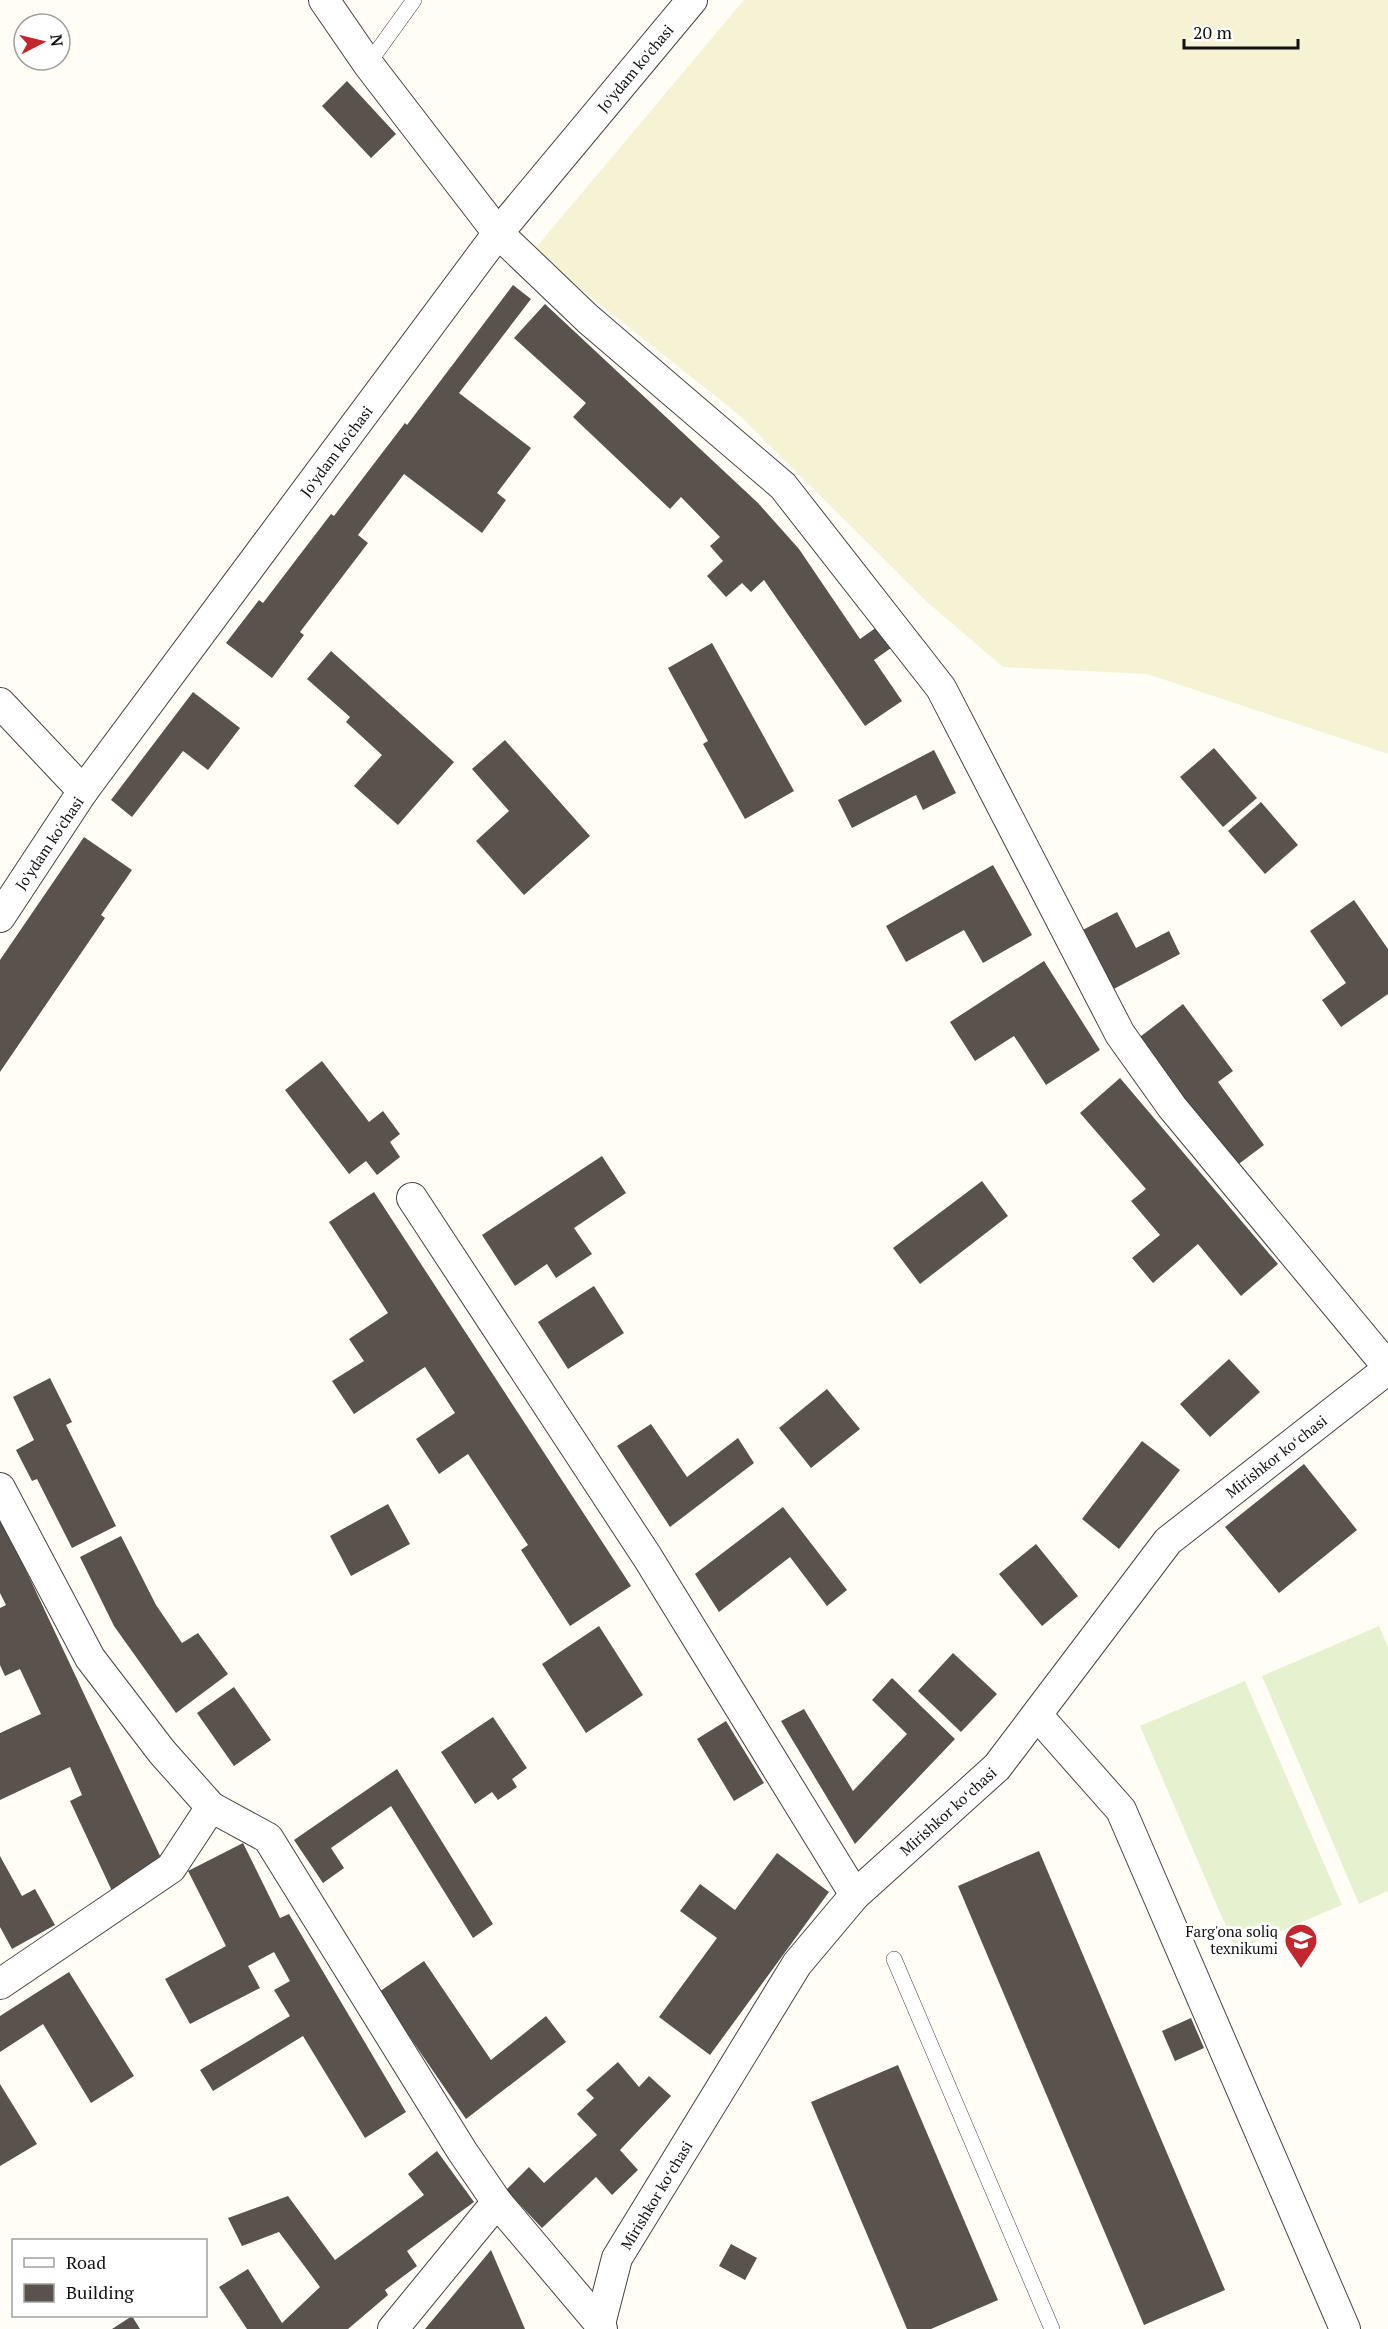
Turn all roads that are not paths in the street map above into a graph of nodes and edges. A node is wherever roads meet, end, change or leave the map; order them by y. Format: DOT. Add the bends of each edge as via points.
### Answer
graph roads {
  1 [pos="324,0"];
  2 [pos="414,0"];
  3 [pos="692,0"];
  4 [pos="368,64"];
  5 [pos="498,233"];
  6 [pos="0,703"];
  7 [pos="83,791"];
  8 [pos="0,917"];
  9 [pos="412,1198"];
  10 [pos="1388,1368"];
  11 [pos="0,1488"];
  12 [pos="1037,1715"];
  13 [pos="211,1807"];
  14 [pos="855,1895"];
  15 [pos="894,1959"];
  16 [pos="0,1984"];
  17 [pos="497,2202"];
  18 [pos="601,2326"];
  19 [pos="1338,2327"];
  20 [pos="393,2329"];
  21 [pos="1052,2329"];
  1 -- 4 [label="street"];
  2 -- 4 [label="lane"];
  3 -- 5 [label="street, Jo'ydam ko'chasi"];
  4 -- 5 [label="street"];
  5 -- 7 [label="street, Jo'ydam ko'chasi"];
  5 -- 10 [label="street" via="588,319 783,486 941,688 1120,1034 1172,1107"];
  6 -- 7 [label="street"];
  7 -- 8 [label="street, Jo'ydam ko'chasi"];
  9 -- 14 [label="street" via="648,1558"];
  10 -- 12 [label="street, Mirishkor koʻchasi" via="1168,1541"];
  11 -- 13 [label="street" via="90,1658 162,1752"];
  12 -- 14 [label="street, Mirishkor koʻchasi" via="997,1767"];
  12 -- 19 [label="street" via="1121,1810"];
  13 -- 16 [label="street" via="171,1868"];
  13 -- 17 [label="street" via="268,1838"];
  14 -- 18 [label="street, Mirishkor koʻchasi" via="797,1964 617,2258"];
  15 -- 21 [label="lane"];
  17 -- 18 [label="street"];
  17 -- 20 [label="street"];
}
